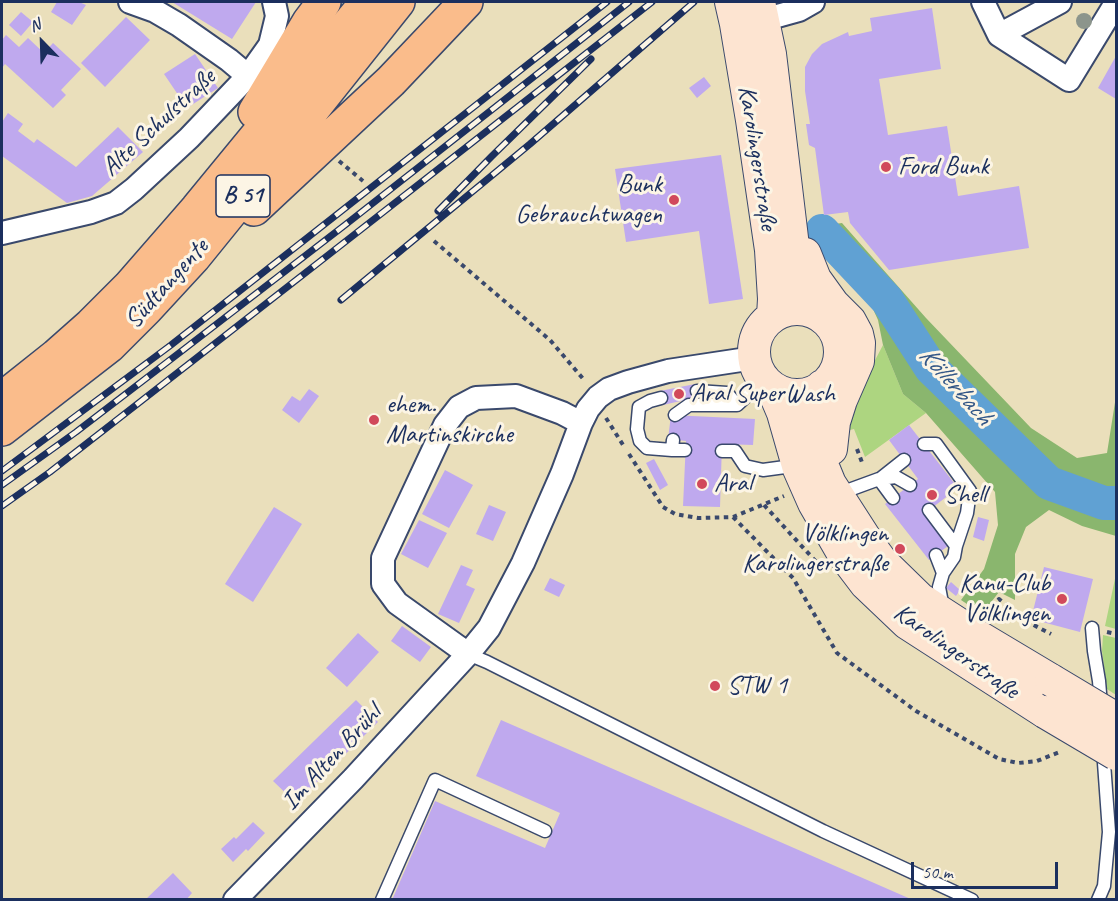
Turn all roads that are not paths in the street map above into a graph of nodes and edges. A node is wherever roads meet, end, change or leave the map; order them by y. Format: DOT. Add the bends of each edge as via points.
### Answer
graph roads {
  1 [pos="130,2"];
  2 [pos="274,2"];
  3 [pos="324,2"];
  4 [pos="367,2"];
  5 [pos="398,2"];
  6 [pos="466,2"];
  7 [pos="731,2"];
  8 [pos="813,2"];
  9 [pos="983,2"];
  10 [pos="1060,2"];
  11 [pos="1116,3"];
  12 [pos="761,10"];
  13 [pos="999,35"];
  14 [pos="248,76"];
  15 [pos="197,209"];
  16 [pos="2,233"];
  17 [pos="792,241"];
  18 [pos="194,256"];
  19 [pos="808,310"];
  20 [pos="773,316"];
  21 [pos="64,366"];
  22 [pos="763,375"];
  23 [pos="822,386"];
  24 [pos="697,391"];
  25 [pos="661,398"];
  26 [pos="2,399"];
  27 [pos="737,405"];
  28 [pos="675,415"];
  29 [pos="581,423"];
  30 [pos="2,429"];
  31 [pos="924,444"];
  32 [pos="677,446"];
  33 [pos="722,451"];
  34 [pos="904,460"];
  35 [pos="879,479"];
  36 [pos="793,482"];
  37 [pos="910,485"];
  38 [pos="838,495"];
  39 [pos="893,498"];
  40 [pos="929,510"];
  41 [pos="956,546"];
  42 [pos="936,555"];
  43 [pos="943,573"];
  44 [pos="980,626"];
  45 [pos="1092,628"];
  46 [pos="468,654"];
  47 [pos="1116,719"];
  48 [pos="1116,754"];
  49 [pos="545,831"];
  50 [pos="235,900"];
  51 [pos="382,900"];
  52 [pos="972,900"];
  53 [pos="1098,900"];
  1 -- 14 [label="street" via="179,25"];
  2 -- 14 [label="street, Alte Schulstraße" via="277,16 270,45"];
  3 -- 15 [label="main road"];
  4 -- 15 [label="main road, Südtangente / B 51"];
  5 -- 18 [label="main road, Südtangente / B 51"];
  6 -- 18 [label="main road" via="340,130 249,213"];
  7 -- 20 [label="main road, Karolingerstraße" via="771,250"];
  8 -- 12 [label="street" via="799,10"];
  9 -- 13 [label="street"];
  10 -- 13 [label="street"];
  11 -- 13 [label="street" via="1069,80"];
  12 -- 17 [label="main road, Karolingerstraße" via="770,54"];
  14 -- 16 [label="street, Alte Schulstraße" via="189,138 116,203 91,213"];
  15 -- 21 [label="main road, Südtangente / B 51" via="91,325"];
  17 -- 19 [label="main road, Karolingerstraße" via="797,280"];
  17 -- 38 [label="main road" via="806,256 833,304 850,321 859,343 858,361 832,433"];
  18 -- 21 [label="main road, Südtangente / B 51" via="117,339"];
  19 -- 20 [label="main road" via="788,310"];
  19 -- 23 [label="main road" via="828,322 838,341 836,369"];
  20 -- 22 [label="main road" via="758,333 754,348"];
  21 -- 26 [label="main road, Südtangente / B 51"];
  21 -- 30 [label="main road, Südtangente / B 51"];
  22 -- 23 [label="main road" via="780,391 795,394 809,393"];
  22 -- 27 [label="lane"];
  22 -- 29 [label="street, Im Alten Brühl" via="668,371 609,389"];
  22 -- 36 [label="main road, Karolingerstraße" via="783,413"];
  23 -- 38 [label="main road, Karolingerstraße" via="813,421 814,445"];
  24 -- 27 [label="lane" via="726,393"];
  25 -- 32 [label="lane" via="639,407 640,441 647,448"];
  27 -- 28 [label="lane" via="690,405"];
  29 -- 46 [label="street, Im Alten Brühl" via="523,563 489,628"];
  29 -- 46 [label="street" via="516,396 476,398 459,407 445,425 383,558 383,584 398,603"];
  31 -- 41 [label="lane" via="936,444 970,491"];
  33 -- 36 [label="lane" via="735,452 745,466 763,470 784,468"];
  34 -- 35 [label="lane"];
  35 -- 37 [label="lane" via="896,477"];
  35 -- 38 [label="lane"];
  35 -- 39 [label="lane"];
  36 -- 48 [label="main road, Karolingerstraße, bridge" via="814,503 866,584 907,623"];
  38 -- 44 [label="main road, Karolingerstraße" via="882,562 920,599"];
  40 -- 41 [label="lane"];
  41 -- 43 [label="lane"];
  42 -- 43 [label="lane"];
  43 -- 44 [label="lane" via="939,586 942,603"];
  44 -- 47 [label="main road, Karolingerstraße, bridge" via="1052,680"];
  45 -- 53 [label="lane" via="1109,832 1104,886"];
  46 -- 50 [label="street, Im Alten Brühl"];
  46 -- 52 [label="lane" via="823,831"];
  49 -- 51 [label="lane" via="435,780"];
}
